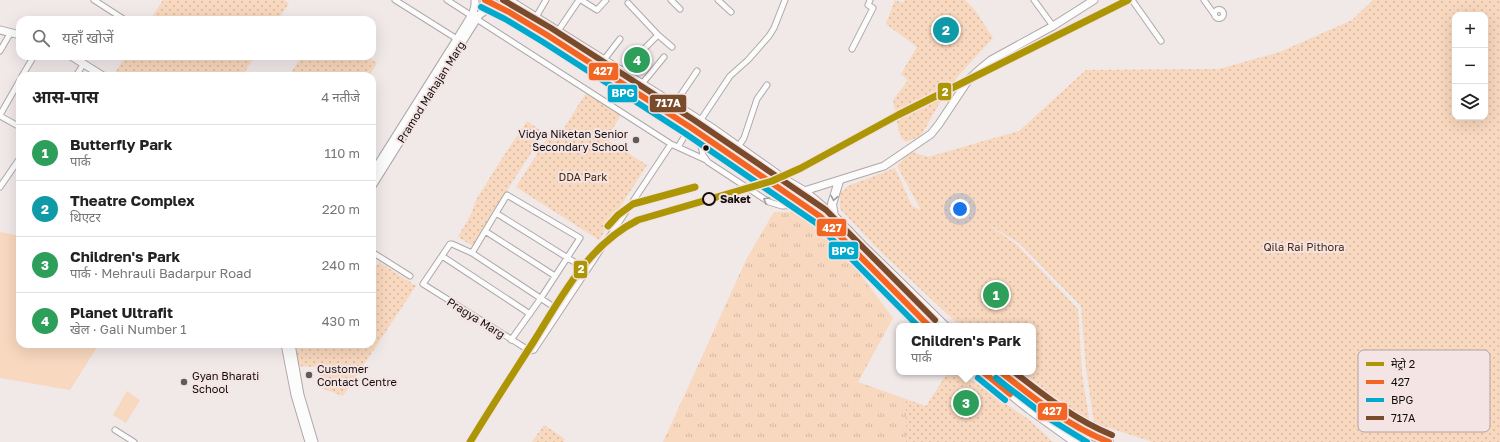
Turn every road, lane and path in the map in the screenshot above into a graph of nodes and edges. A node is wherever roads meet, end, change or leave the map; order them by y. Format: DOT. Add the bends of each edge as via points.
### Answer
graph roads {
  1 [pos="94,0"];
  2 [pos="395,0"];
  3 [pos="447,0"];
  4 [pos="475,0"];
  5 [pos="485,0"];
  6 [pos="508,0"];
  7 [pos="546,0"];
  8 [pos="580,0"];
  9 [pos="606,0"];
  10 [pos="671,0"];
  11 [pos="718,0"];
  12 [pos="785,0"];
  13 [pos="870,0"];
  14 [pos="1034,0"];
  15 [pos="1094,0"];
  16 [pos="1132,0"];
  17 [pos="1204,0"];
  18 [pos="628,3"];
  19 [pos="497,7"];
  20 [pos="680,9"];
  21 [pos="732,12"];
  22 [pos="1214,14"];
  23 [pos="119,16"];
  24 [pos="474,17"];
  25 [pos="536,17"];
  26 [pos="1053,26"];
  27 [pos="0,30"];
  28 [pos="558,31"];
  29 [pos="11,32"];
  30 [pos="16,34"];
  31 [pos="658,35"];
  32 [pos="457,39"];
  33 [pos="620,39"];
  34 [pos="1161,41"];
  35 [pos="672,47"];
  36 [pos="852,49"];
  37 [pos="0,51"];
  38 [pos="664,57"];
  39 [pos="32,60"];
  40 [pos="78,60"];
  41 [pos="603,60"];
  42 [pos="84,63"];
  43 [pos="697,71"];
  44 [pos="24,72"];
  45 [pos="78,72"];
  46 [pos="98,72"];
  47 [pos="620,72"];
  48 [pos="437,78"];
  49 [pos="614,79"];
  50 [pos="640,84"];
  51 [pos="767,85"];
  52 [pos="16,87"];
  53 [pos="674,105"];
  54 [pos="0,115"];
  55 [pos="700,121"];
  56 [pos="16,124"];
  57 [pos="690,127"];
  58 [pos="698,132"];
  59 [pos="672,144"];
  60 [pos="738,146"];
  61 [pos="678,147"];
  62 [pos="706,160"];
  63 [pos="16,164"];
  64 [pos="376,168"];
  65 [pos="376,179"];
  66 [pos="839,181"];
  67 [pos="0,187"];
  68 [pos="804,191"];
  69 [pos="804,204"];
  70 [pos="496,213"];
  71 [pos="834,216"];
  72 [pos="485,231"];
  73 [pos="472,253"];
  74 [pos="376,255"];
  75 [pos="442,256"];
  76 [pos="567,257"];
  77 [pos="587,270"];
  78 [pos="410,276"];
  79 [pos="555,276"];
  80 [pos="541,298"];
  81 [pos="560,311"];
  82 [pos="530,314"];
  83 [pos="926,323"];
  84 [pos="942,323"];
  85 [pos="511,340"];
  86 [pos="286,348"];
  87 [pos="292,348"];
  88 [pos="987,375"];
  89 [pos="1006,375"];
  90 [pos="115,430"];
  91 [pos="134,442"];
  92 [pos="309,442"];
  93 [pos="314,442"];
  94 [pos="1075,442"];
  95 [pos="1109,442"];
  1 -- 23 [label="street"];
  2 -- 32 [label="street"];
  3 -- 24 [label="street"];
  4 -- 24 [label="street, Pramod Mahajan Marg"];
  5 -- 19 [label="main road"];
  6 -- 25 [label="main road"];
  7 -- 25 [label="street"];
  8 -- 9 [label="street" via="597,10"];
  8 -- 28 [label="street"];
  10 -- 20 [label="street"];
  11 -- 21 [label="street"];
  12 -- 55 [label="street" via="769,36 730,76"];
  13 -- 36 [label="street" via="868,5 873,8"];
  14 -- 26 [label="street"];
  15 -- 26 [label="street"];
  16 -- 34 [label="street"];
  17 -- 22 [label="street"];
  18 -- 31 [label="street"];
  19 -- 24 [label="street, Pramod Mahajan Marg" via="485,10"];
  19 -- 49 [label="main road" via="509,12"];
  24 -- 32 [label="street, Pramod Mahajan Marg"];
  24 -- 48 [label="street, Pramod Mahajan Marg"];
  24 -- 59 [label="street"];
  25 -- 28 [label="main road"];
  26 -- 66 [label="street" via="1023,42 969,78 931,134 882,168"];
  27 -- 29 [label="street"];
  28 -- 41 [label="main road"];
  29 -- 30 [label="street"];
  29 -- 37 [label="street"];
  31 -- 35 [label="street"];
  31 -- 47 [label="street"];
  32 -- 48 [label="street, Pramod Mahajan Marg"];
  33 -- 41 [label="street"];
  38 -- 50 [label="street"];
  39 -- 44 [label="street"];
  40 -- 42 [label="street"];
  41 -- 47 [label="main road"];
  42 -- 45 [label="street"];
  42 -- 46 [label="street"];
  43 -- 53 [label="street"];
  47 -- 49 [label="street"];
  47 -- 50 [label="main road"];
  48 -- 64 [label="street, Pramod Mahajan Marg"];
  48 -- 65 [label="street, Pramod Mahajan Marg"];
  49 -- 57 [label="main road"];
  50 -- 53 [label="main road"];
  51 -- 60 [label="street" via="757,99 744,138"];
  52 -- 54 [label="street"];
  53 -- 55 [label="main road"];
  54 -- 56 [label="street"];
  55 -- 60 [label="main road"];
  57 -- 58 [label="main road"];
  57 -- 61 [label="street"];
  58 -- 62 [label="street"];
  58 -- 69 [label="main road"];
  59 -- 61 [label="street"];
  59 -- 77 [label="street"];
  60 -- 68 [label="main road"];
  61 -- 62 [label="street"];
  69 -- 62 [label="street, one-way" via="782,206 769,202"];
  63 -- 67 [label="street"];
  66 -- 68 [label="street"];
  66 -- 71 [label="main road, one-way" via="832,204"];
  68 -- 71 [label="main road"];
  69 -- 83 [label="main road" via="821,217"];
  70 -- 72 [label="street"];
  70 -- 76 [label="street"];
  70 -- 76 [label="street" via="507,196 580,238"];
  71 -- 84 [label="main road"];
  72 -- 73 [label="street"];
  72 -- 79 [label="street"];
  73 -- 75 [label="street" via="451,244"];
  73 -- 80 [label="street"];
  74 -- 78 [label="street"];
  75 -- 82 [label="street"];
  75 -- 85 [label="street, Pragya Marg" via="422,284"];
  76 -- 77 [label="street"];
  76 -- 79 [label="street"];
  77 -- 81 [label="street"];
  79 -- 80 [label="street"];
  80 -- 81 [label="street"];
  80 -- 82 [label="street"];
  81 -- 85 [label="street, Pragya Marg" via="534,350 530,352"];
  82 -- 85 [label="street"];
  86 -- 92 [label="street" via="295,395"];
  87 -- 93 [label="street" via="300,395"];
  88 -- 94 [label="main road"];
  89 -- 95 [label="main road" via="1060,417"];
  90 -- 91 [label="street"];
}
